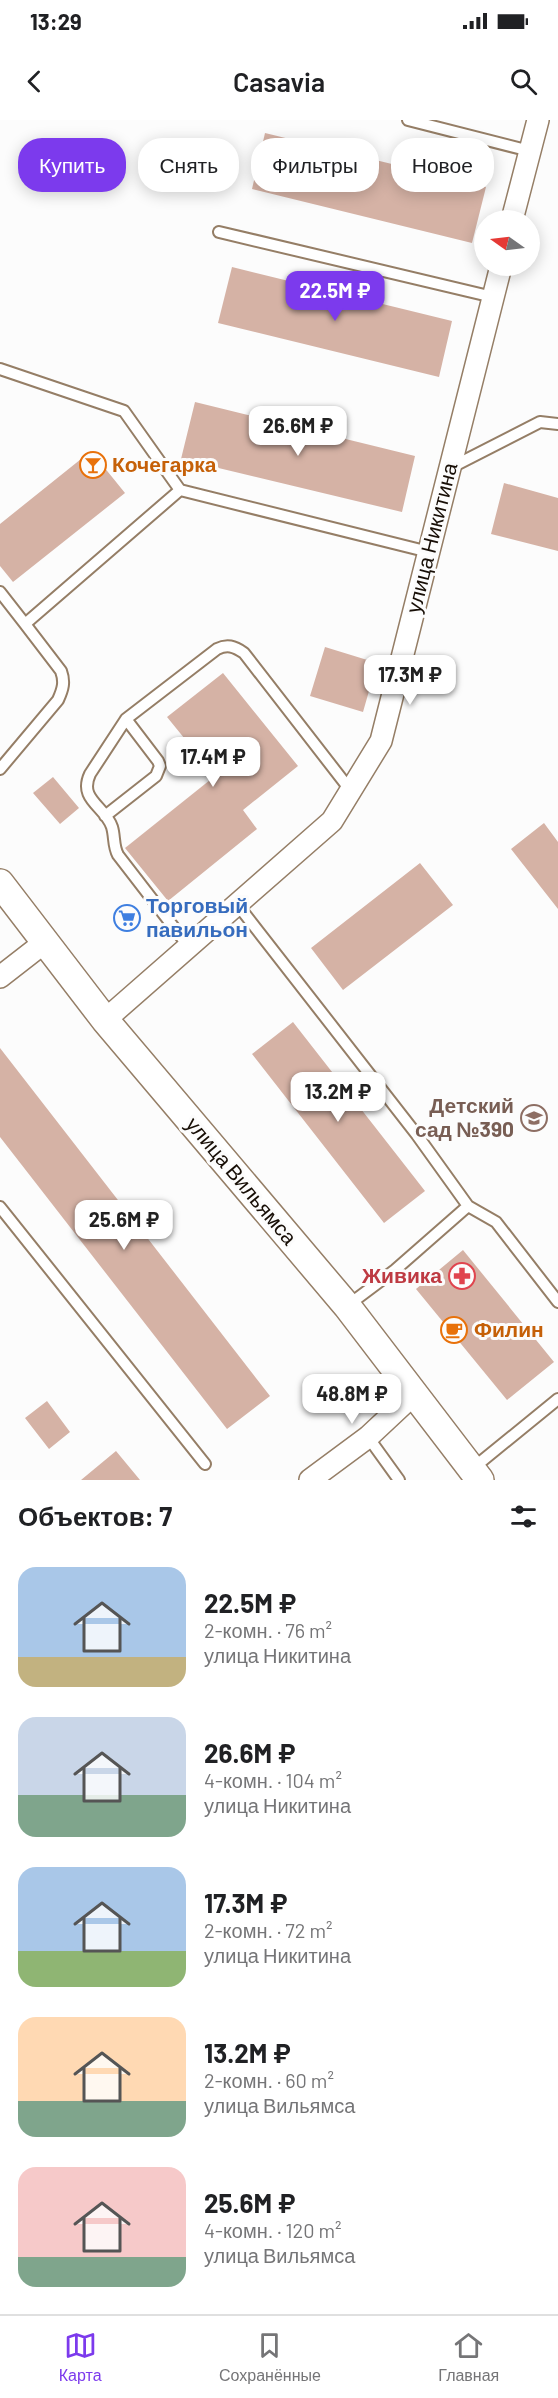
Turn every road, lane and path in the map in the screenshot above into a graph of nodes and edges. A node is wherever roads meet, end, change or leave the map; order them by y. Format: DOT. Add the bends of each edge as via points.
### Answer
graph roads {
  1 [pos="408,120"];
  2 [pos="537,120"];
  3 [pos="530,151"];
  4 [pos="515,210"];
  5 [pos="219,232"];
  6 [pos="498,276"];
  7 [pos="493,297"];
  8 [pos="0,369"];
  9 [pos="558,424"];
  10 [pos="450,468"];
  11 [pos="180,490"];
  12 [pos="429,552"];
  13 [pos="0,592"];
  14 [pos="25,624"];
  15 [pos="126,719"];
  16 [pos="0,769"];
  17 [pos="351,791"];
  18 [pos="105,816"];
  19 [pos="0,883"];
  20 [pos="237,904"];
  21 [pos="45,942"];
  22 [pos="189,947"];
  23 [pos="0,977"];
  24 [pos="105,1020"];
  25 [pos="468,1206"];
  26 [pos="0,1207"];
  27 [pos="558,1302"];
  28 [pos="347,1306"];
  29 [pos="414,1394"];
  30 [pos="558,1399"];
  31 [pos="368,1437"];
  32 [pos="205,1464"];
  33 [pos="476,1474"];
  34 [pos="310,1480"];
  35 [pos="399,1480"];
  1 -- 3 [label="lane"];
  2 -- 3 [label="street"];
  3 -- 4 [label="street"];
  5 -- 7 [label="lane"];
  6 -- 7 [label="street, улица Никитина"];
  7 -- 10 [label="street, улица Никитина"];
  8 -- 11 [label="lane" via="124,411"];
  9 -- 10 [label="lane" via="540,422"];
  10 -- 12 [label="street, улица Никитина"];
  11 -- 12 [label="lane"];
  11 -- 14 [label="lane"];
  12 -- 17 [label="street, улица Никитина" via="381,741"];
  13 -- 14 [label="lane"];
  14 -- 16 [label="lane" via="61,670 63,689"];
  15 -- 17 [label="lane" via="217,649 225,645 236,647 244,652"];
  15 -- 18 [label="lane" via="86,782 87,791"];
  15 -- 18 [label="lane" via="158,761 159,771"];
  17 -- 20 [label="street, улица Никитина" via="332,821"];
  18 -- 22 [label="lane" via="113,829 118,855"];
  19 -- 21 [label="street, улица Вильямса"];
  20 -- 22 [label="street, улица Никитина"];
  20 -- 25 [label="lane" via="403,1116"];
  21 -- 23 [label="street"];
  21 -- 24 [label="street, улица Вильямса"];
  22 -- 24 [label="street, улица Никитина"];
  24 -- 28 [label="street, улица Вильямса"];
  25 -- 27 [label="lane" via="496,1222"];
  25 -- 28 [label="lane"];
  26 -- 32 [label="lane"];
  28 -- 29 [label="street, улица Вильямса"];
  29 -- 31 [label="street"];
  29 -- 33 [label="street, улица Вильямса"];
  30 -- 33 [label="lane"];
  31 -- 34 [label="street"];
  31 -- 35 [label="lane"];
}
